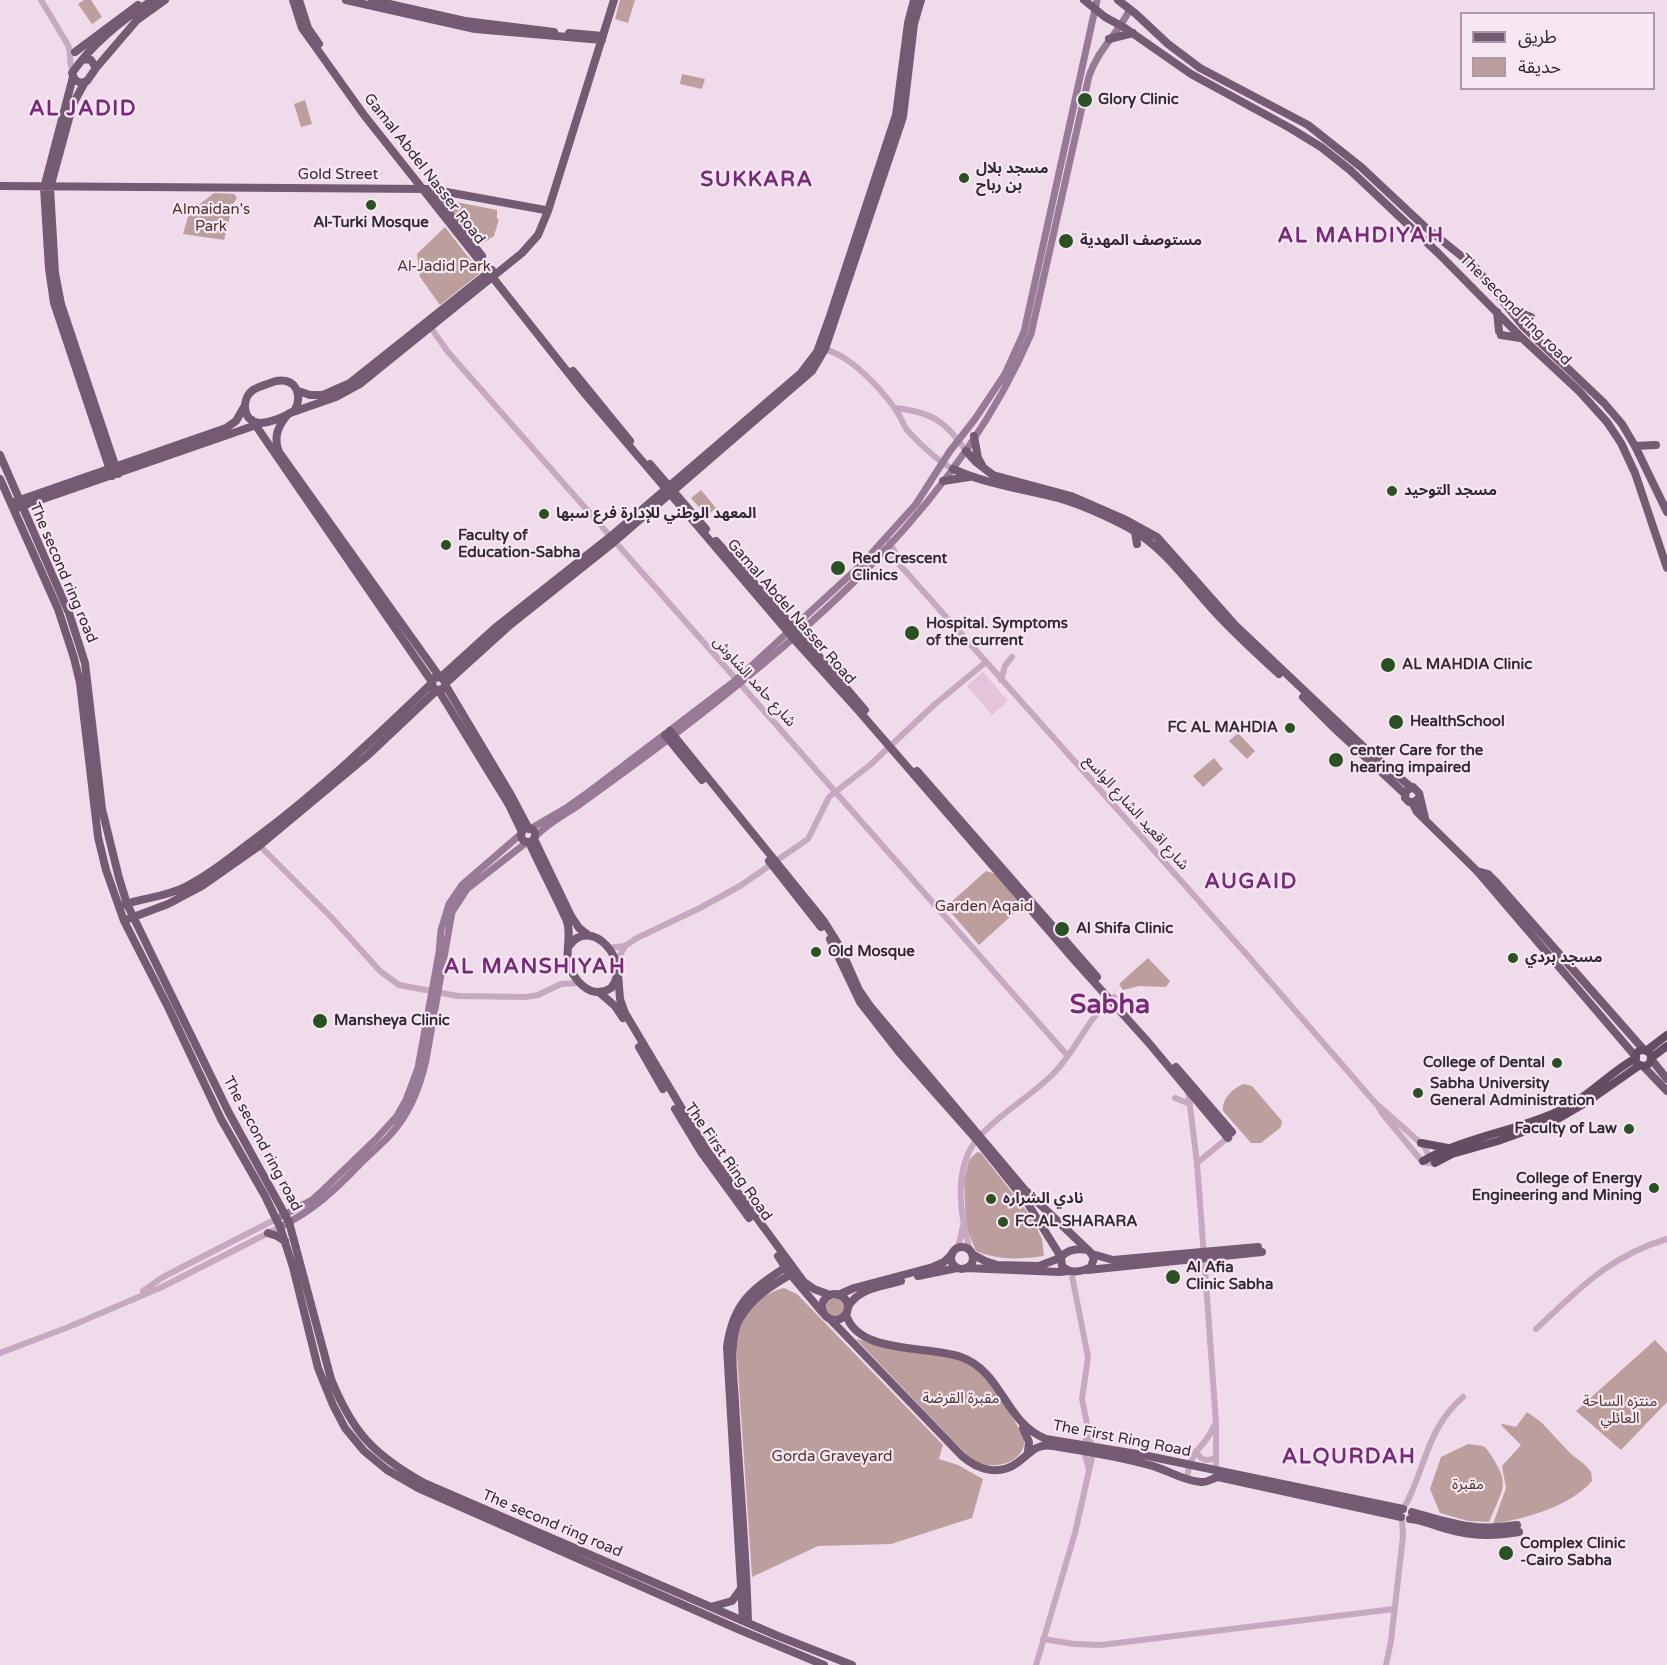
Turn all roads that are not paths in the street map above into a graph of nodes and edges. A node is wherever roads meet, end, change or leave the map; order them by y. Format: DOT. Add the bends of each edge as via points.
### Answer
graph roads {
  1 [pos="41,0"];
  2 [pos="165,0"];
  3 [pos="293,0"];
  4 [pos="299,0"];
  5 [pos="346,0"];
  6 [pos="372,0"];
  7 [pos="611,0"];
  8 [pos="914,0"];
  9 [pos="921,0"];
  10 [pos="1084,0"];
  11 [pos="1118,0"];
  12 [pos="151,2"];
  13 [pos="1096,4"];
  14 [pos="1130,9"];
  15 [pos="1120,26"];
  16 [pos="1133,33"];
  17 [pos="600,38"];
  18 [pos="1109,39"];
  19 [pos="73,51"];
  20 [pos="82,59"];
  21 [pos="96,69"];
  22 [pos="73,74"];
  23 [pos="85,82"];
  24 [pos="0,186"];
  25 [pos="47,188"];
  26 [pos="427,189"];
  27 [pos="450,193"];
  28 [pos="443,204"];
  29 [pos="545,210"];
  30 [pos="494,272"];
  31 [pos="1508,308"];
  32 [pos="1497,312"];
  33 [pos="1531,317"];
  34 [pos="429,325"];
  35 [pos="1522,338"];
  36 [pos="822,349"];
  37 [pos="298,392"];
  38 [pos="244,407"];
  39 [pos="895,408"];
  40 [pos="291,413"];
  41 [pos="256,423"];
  42 [pos="240,431"];
  43 [pos="974,436"];
  44 [pos="959,440"];
  45 [pos="264,441"];
  46 [pos="1656,445"];
  47 [pos="1635,446"];
  48 [pos="966,451"];
  49 [pos="0,455"];
  50 [pos="943,463"];
  51 [pos="952,469"];
  52 [pos="114,471"];
  53 [pos="986,471"];
  54 [pos="972,477"];
  55 [pos="0,479"];
  56 [pos="943,481"];
  57 [pos="669,490"];
  58 [pos="16,505"];
  59 [pos="1667,512"];
  60 [pos="1136,532"];
  61 [pos="612,539"];
  62 [pos="889,542"];
  63 [pos="1137,544"];
  64 [pos="882,549"];
  65 [pos="899,564"];
  66 [pos="1667,568"];
  67 [pos="794,633"];
  68 [pos="1011,657"];
  69 [pos="986,662"];
  70 [pos="1001,680"];
  71 [pos="738,682"];
  72 [pos="439,683"];
  73 [pos="670,735"];
  74 [pos="891,745"];
  75 [pos="1412,788"];
  76 [pos="835,792"];
  77 [pos="1405,794"];
  78 [pos="1415,800"];
  79 [pos="528,835"];
  80 [pos="256,838"];
  81 [pos="259,846"];
  82 [pos="774,863"];
  83 [pos="1477,871"];
  84 [pos="123,905"];
  85 [pos="133,917"];
  86 [pos="124,921"];
  87 [pos="588,935"];
  88 [pos="569,946"];
  89 [pos="625,946"];
  90 [pos="608,948"];
  91 [pos="616,963"];
  92 [pos="572,970"];
  93 [pos="618,974"];
  94 [pos="579,983"];
  95 [pos="561,984"];
  96 [pos="434,993"];
  97 [pos="600,993"];
  98 [pos="1112,998"];
  99 [pos="1118,1008"];
  100 [pos="1102,1010"];
  101 [pos="1667,1035"];
  102 [pos="1667,1046"];
  103 [pos="1067,1055"];
  104 [pos="1648,1055"];
  105 [pos="1638,1061"];
  106 [pos="1667,1079"];
  107 [pos="1190,1087"];
  108 [pos="1667,1091"];
  109 [pos="1175,1098"];
  110 [pos="1190,1104"];
  111 [pos="1378,1106"];
  112 [pos="1230,1135"];
  113 [pos="978,1137"];
  114 [pos="1420,1143"];
  115 [pos="1448,1148"];
  116 [pos="1430,1161"];
  117 [pos="1197,1163"];
  118 [pos="287,1218"];
  119 [pos="278,1223"];
  120 [pos="963,1226"];
  121 [pos="268,1233"];
  122 [pos="1667,1239"];
  123 [pos="285,1241"];
  124 [pos="1260,1249"];
  125 [pos="955,1251"];
  126 [pos="971,1252"];
  127 [pos="1090,1252"];
  128 [pos="1204,1255"];
  129 [pos="1060,1257"];
  130 [pos="780,1258"];
  131 [pos="957,1268"];
  132 [pos="966,1268"];
  133 [pos="790,1269"];
  134 [pos="1086,1270"];
  135 [pos="1070,1271"];
  136 [pos="776,1274"];
  137 [pos="776,1283"];
  138 [pos="801,1287"];
  139 [pos="834,1295"];
  140 [pos="138,1296"];
  141 [pos="847,1310"];
  142 [pos="822,1312"];
  143 [pos="830,1319"];
  144 [pos="1536,1329"];
  145 [pos="0,1353"];
  146 [pos="1464,1397"];
  147 [pos="1216,1423"];
  148 [pos="1022,1424"];
  149 [pos="1089,1450"];
  150 [pos="1196,1451"];
  151 [pos="1028,1452"];
  152 [pos="1216,1457"];
  153 [pos="1188,1464"];
  154 [pos="1216,1474"];
  155 [pos="1187,1480"];
  156 [pos="1407,1514"];
  157 [pos="1518,1529"];
  158 [pos="741,1589"];
  159 [pos="711,1606"];
  160 [pos="1394,1609"];
  161 [pos="746,1621"];
  162 [pos="743,1631"];
  163 [pos="1043,1639"];
  164 [pos="824,1665"];
  165 [pos="852,1665"];
  166 [pos="1036,1665"];
  167 [pos="1386,1665"];
  1 -- 19 [label="street"];
  2 -- 21 [label="main road" via="137,20"];
  3 -- 26 [label="main road, Gamal Abdel Nasser Road" via="307,36 364,115"];
  4 -- 26 [label="main road, Gamal Abdel Nasser Road" via="308,28"];
  5 -- 17 [label="main road" via="475,29"];
  6 -- 17 [label="main road" via="481,23"];
  7 -- 17 [label="main road"];
  8 -- 36 [label="main road" via="896,115"];
  9 -- 36 [label="main road" via="914,24 903,117"];
  10 -- 13 [label="main road, The second ring road"];
  11 -- 14 [label="main road, The second ring road"];
  12 -- 19 [label="main road" via="137,6"];
  12 -- 20 [label="main road"];
  13 -- 15 [label="main road, The second ring road"];
  13 -- 44 [label="main road" via="1024,332 1005,374"];
  14 -- 15 [label="main road"];
  14 -- 31 [label="main road, The second ring road" via="1200,68 1308,125 1329,141 1475,267"];
  15 -- 16 [label="main road, The second ring road"];
  15 -- 18 [label="main road"];
  16 -- 18 [label="main road"];
  16 -- 32 [label="main road, The second ring road" via="1191,74 1321,147 1365,184"];
  17 -- 29 [label="main road"];
  17 -- 30 [label="main road" via="541,230 527,249"];
  18 -- 43 [label="main road" via="1089,76 1031,334 1015,369"];
  19 -- 20 [label="street"];
  19 -- 22 [label="street"];
  20 -- 21 [label="main road" via="93,62"];
  20 -- 22 [label="main road"];
  21 -- 23 [label="main road"];
  22 -- 23 [label="main road" via="78,82"];
  22 -- 25 [label="main road"];
  23 -- 25 [label="main road" via="73,104"];
  24 -- 25 [label="main road, Gold Street"];
  25 -- 26 [label="main road, Gold Street"];
  25 -- 52 [label="main road" via="54,303"];
  26 -- 27 [label="main road, Gold Street"];
  26 -- 28 [label="main road, Gamal Abdel Nasser Road"];
  26 -- 30 [label="main road, Gamal Abdel Nasser Road"];
  27 -- 28 [label="main road"];
  27 -- 29 [label="main road, Gold Street"];
  28 -- 30 [label="main road, Gamal Abdel Nasser Road"];
  29 -- 30 [label="main road" via="535,234"];
  30 -- 34 [label="main road"];
  30 -- 57 [label="main road, Gamal Abdel Nasser Road" via="591,402"];
  31 -- 33 [label="main road"];
  31 -- 47 [label="main road, The second ring road" via="1604,403"];
  32 -- 35 [label="main road, The second ring road"];
  32 -- 35 [label="main road" via="1500,333"];
  34 -- 37 [label="main road" via="342,388 323,395"];
  34 -- 40 [label="main road" via="352,389"];
  34 -- 61 [label="street, شارع حامد الشاوش" via="448,352"];
  35 -- 66 [label="main road, The second ring road" via="1579,391 1616,434 1635,473"];
  36 -- 39 [label="street" via="844,358"];
  36 -- 57 [label="main road" via="801,373"];
  37 -- 38 [label="main road" via="290,383 276,381 253,390"];
  37 -- 40 [label="main road" via="298,402"];
  38 -- 41 [label="main road"];
  38 -- 52 [label="main road" via="236,421 226,428"];
  39 -- 44 [label="street" via="923,412 939,420"];
  39 -- 50 [label="street" via="907,429"];
  40 -- 41 [label="main road"];
  40 -- 72 [label="main road" via="278,428 279,452"];
  41 -- 42 [label="main road"];
  41 -- 45 [label="main road"];
  42 -- 45 [label="main road"];
  42 -- 52 [label="main road"];
  43 -- 48 [label="main road"];
  43 -- 53 [label="main road" via="978,458"];
  44 -- 48 [label="street"];
  44 -- 50 [label="main road"];
  45 -- 72 [label="main road"];
  46 -- 47 [label="main road"];
  47 -- 59 [label="main road, The second ring road"];
  48 -- 51 [label="main road"];
  48 -- 53 [label="main road"];
  49 -- 58 [label="main road, The second ring road"];
  50 -- 51 [label="street"];
  50 -- 62 [label="main road"];
  51 -- 54 [label="main road"];
  51 -- 56 [label="main road"];
  52 -- 58 [label="main road"];
  53 -- 75 [label="main road" via="1071,496 1157,537 1235,625"];
  54 -- 56 [label="main road"];
  54 -- 60 [label="main road" via="1079,505"];
  55 -- 58 [label="main road, The second ring road"];
  56 -- 62 [label="main road"];
  57 -- 61 [label="main road"];
  57 -- 67 [label="main road, Gamal Abdel Nasser Road"];
  58 -- 84 [label="main road, The second ring road" via="74,658 98,837 106,870"];
  60 -- 63 [label="main road"];
  60 -- 77 [label="main road" via="1166,556 1227,625"];
  61 -- 71 [label="street, شارع حامد الشاوش"];
  61 -- 72 [label="main road"];
  62 -- 64 [label="main road"];
  62 -- 65 [label="street"];
  64 -- 65 [label="street"];
  64 -- 67 [label="main road"];
  65 -- 69 [label="street, شارع اقعيد الشارع الواسع"];
  67 -- 71 [label="main road"];
  67 -- 74 [label="main road, Gamal Abdel Nasser Road"];
  68 -- 70 [label="street"];
  69 -- 70 [label="street, شارع اقعيد الشارع الواسع"];
  69 -- 74 [label="street"];
  70 -- 111 [label="street, شارع اقعيد الشارع الواسع"];
  71 -- 73 [label="main road"];
  71 -- 76 [label="street, شارع حامد الشاوش"];
  72 -- 79 [label="main road"];
  72 -- 80 [label="main road" via="316,792"];
  72 -- 81 [label="main road" via="367,756"];
  73 -- 79 [label="main road"];
  73 -- 82 [label="main road"];
  74 -- 76 [label="street"];
  74 -- 98 [label="main road, Gamal Abdel Nasser Road"];
  75 -- 77 [label="main road"];
  75 -- 78 [label="main road" via="1418,790"];
  76 -- 82 [label="street" via="826,800 808,839"];
  76 -- 103 [label="street, شارع حامد الشاوش"];
  77 -- 78 [label="main road" via="1407,800"];
  78 -- 83 [label="main road" via="1426,820"];
  79 -- 87 [label="main road" via="571,916"];
  79 -- 88 [label="main road" via="566,920"];
  79 -- 96 [label="main road" via="456,904"];
  80 -- 81 [label="street"];
  80 -- 84 [label="main road" via="183,888"];
  81 -- 85 [label="main road" via="202,886"];
  81 -- 96 [label="street" via="380,971 399,985"];
  82 -- 89 [label="street" via="740,886"];
  82 -- 113 [label="main road" via="825,933 855,995 876,1024"];
  83 -- 104 [label="main road" via="1495,881"];
  83 -- 105 [label="main road"];
  84 -- 85 [label="main road, The second ring road"];
  84 -- 86 [label="main road, The second ring road"];
  85 -- 86 [label="main road"];
  85 -- 118 [label="main road, The second ring road" via="229,1113"];
  86 -- 119 [label="main road, The second ring road" via="221,1119"];
  87 -- 88 [label="main road" via="578,937"];
  87 -- 90 [label="main road"];
  88 -- 92 [label="main road"];
  89 -- 90 [label="street"];
  89 -- 91 [label="street"];
  90 -- 91 [label="main road"];
  91 -- 93 [label="main road"];
  92 -- 94 [label="main road"];
  92 -- 95 [label="street"];
  93 -- 97 [label="main road" via="611,988"];
  93 -- 133 [label="main road" via="625,1013 684,1115"];
  94 -- 95 [label="street"];
  94 -- 97 [label="main road"];
  95 -- 96 [label="street" via="532,997"];
  96 -- 118 [label="main road" via="422,1076 392,1134 312,1209"];
  97 -- 130 [label="main road, The First Ring Road" via="619,1011 681,1121"];
  98 -- 99 [label="main road, Gamal Abdel Nasser Road"];
  98 -- 100 [label="street"];
  98 -- 107 [label="main road"];
  99 -- 100 [label="street"];
  99 -- 107 [label="main road, Gamal Abdel Nasser Road"];
  100 -- 103 [label="street"];
  101 -- 104 [label="highway"];
  102 -- 104 [label="highway"];
  103 -- 113 [label="street" via="1044,1082"];
  104 -- 105 [label="highway" via="1638,1053"];
  104 -- 105 [label="highway" via="1647,1065"];
  104 -- 106 [label="main road"];
  105 -- 108 [label="main road"];
  105 -- 115 [label="highway" via="1565,1108"];
  105 -- 116 [label="highway" via="1590,1100 1556,1120"];
  107 -- 110 [label="street"];
  107 -- 112 [label="main road, Gamal Abdel Nasser Road"];
  109 -- 110 [label="street"];
  110 -- 117 [label="street"];
  111 -- 114 [label="street, شارع اقعيد الشارع الواسع"];
  111 -- 116 [label="street, شارع اقعيد الشارع الواسع"];
  112 -- 117 [label="street"];
  113 -- 120 [label="street" via="965,1157 962,1171"];
  113 -- 127 [label="main road" via="1025,1190"];
  113 -- 129 [label="main road" via="1028,1204"];
  114 -- 115 [label="highway"];
  114 -- 116 [label="street, شارع اقعيد الشارع الواسع"];
  115 -- 116 [label="highway"];
  117 -- 128 [label="street"];
  118 -- 119 [label="main road"];
  118 -- 159 [label="main road, The second ring road" via="331,1379 348,1418 374,1449 424,1483"];
  119 -- 121 [label="street"];
  119 -- 123 [label="main road, The second ring road"];
  119 -- 140 [label="street" via="163,1277"];
  120 -- 125 [label="street"];
  120 -- 126 [label="street"];
  121 -- 123 [label="main road"];
  121 -- 140 [label="street"];
  122 -- 144 [label="street" via="1600,1271"];
  123 -- 162 [label="main road, The second ring road" via="318,1368 333,1405 354,1440 387,1470 427,1493"];
  124 -- 128 [label="main road"];
  125 -- 126 [label="main road" via="964,1247"];
  125 -- 131 [label="main road" via="952,1263"];
  125 -- 139 [label="main road" via="933,1267"];
  126 -- 129 [label="main road" via="998,1265 1039,1266"];
  126 -- 132 [label="main road" via="972,1262"];
  127 -- 128 [label="main road" via="1113,1260"];
  127 -- 129 [label="main road" via="1071,1250"];
  127 -- 134 [label="main road" via="1093,1263"];
  128 -- 134 [label="main road"];
  128 -- 147 [label="street"];
  129 -- 135 [label="main road" via="1062,1266"];
  130 -- 133 [label="main road, The First Ring Road"];
  130 -- 136 [label="main road"];
  131 -- 132 [label="main road"];
  131 -- 141 [label="main road" via="862,1292"];
  132 -- 135 [label="main road"];
  133 -- 136 [label="main road"];
  133 -- 137 [label="main road"];
  133 -- 138 [label="main road, The First Ring Road"];
  133 -- 139 [label="main road" via="810,1287"];
  134 -- 135 [label="main road"];
  135 -- 149 [label="street" via="1088,1357 1082,1399"];
  136 -- 158 [label="main road" via="753,1290 736,1312 727,1347"];
  137 -- 138 [label="main road"];
  137 -- 161 [label="main road" via="751,1302 738,1324 734,1344"];
  138 -- 142 [label="main road, The First Ring Road"];
  139 -- 141 [label="main road" via="845,1300"];
  139 -- 142 [label="main road" via="823,1300"];
  140 -- 145 [label="street"];
  141 -- 143 [label="main road" via="839,1320"];
  141 -- 148 [label="main road, The First Ring Road" via="854,1330 867,1338 949,1353 971,1361 991,1378"];
  142 -- 143 [label="main road"];
  143 -- 151 [label="main road, The First Ring Road" via="973,1465 986,1470 1006,1468"];
  146 -- 156 [label="street" via="1438,1425"];
  147 -- 150 [label="street"];
  147 -- 152 [label="street"];
  148 -- 149 [label="main road, The First Ring Road" via="1046,1439"];
  148 -- 151 [label="main road" via="1028,1437"];
  149 -- 151 [label="main road, The First Ring Road" via="1044,1446"];
  149 -- 153 [label="main road, The First Ring Road"];
  149 -- 155 [label="main road, The First Ring Road" via="1147,1464"];
  149 -- 163 [label="street" via="1089,1469 1075,1533"];
  150 -- 152 [label="street" via="1204,1460"];
  150 -- 153 [label="street"];
  152 -- 154 [label="street"];
  153 -- 154 [label="main road, The First Ring Road"];
  153 -- 155 [label="street"];
  154 -- 155 [label="main road, The First Ring Road" via="1205,1482"];
  154 -- 156 [label="main road, The First Ring Road"];
  156 -- 157 [label="main road, The First Ring Road" via="1463,1527"];
  156 -- 160 [label="street"];
  158 -- 159 [label="main road" via="732,1601"];
  158 -- 161 [label="main road"];
  159 -- 161 [label="main road, The second ring road"];
  160 -- 163 [label="street" via="1109,1644"];
  160 -- 167 [label="street"];
  161 -- 162 [label="main road"];
  161 -- 165 [label="main road, The second ring road"];
  162 -- 164 [label="main road, The second ring road"];
  163 -- 166 [label="street"];
}
